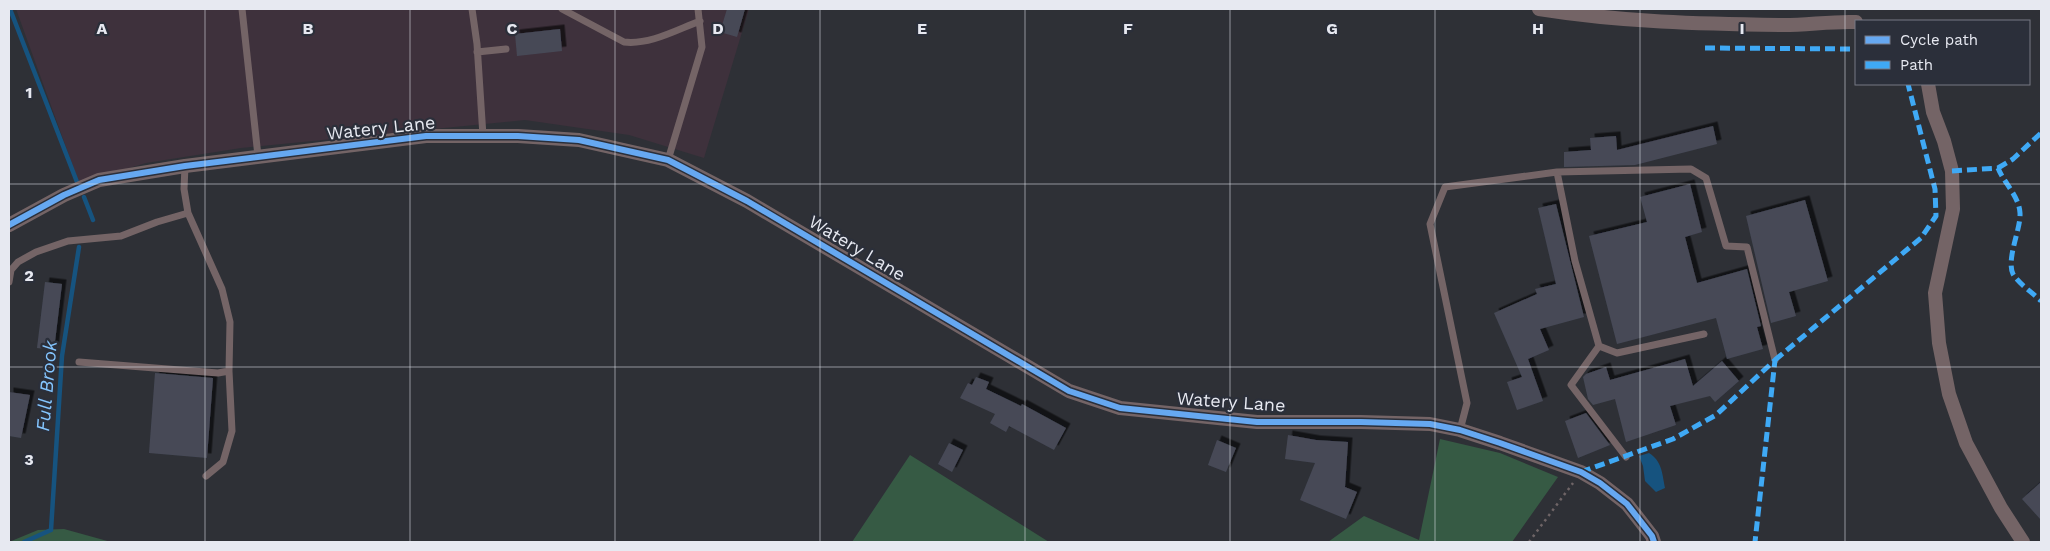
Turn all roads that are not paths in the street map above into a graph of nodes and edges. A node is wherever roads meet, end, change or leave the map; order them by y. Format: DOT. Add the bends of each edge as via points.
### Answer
graph roads {
  1 [pos="242,9"];
  2 [pos="472,9"];
  3 [pos="562,9"];
  4 [pos="698,9"];
  5 [pos="1540,9"];
  6 [pos="700,21"];
  7 [pos="1855,22"];
  8 [pos="506,49"];
  9 [pos="477,52"];
  10 [pos="1928,85"];
  11 [pos="483,136"];
  12 [pos="258,156"];
  13 [pos="668,160"];
  14 [pos="185,166"];
  15 [pos="1557,172"];
  16 [pos="188,213"];
  17 [pos="9,225"];
  18 [pos="9,282"];
  19 [pos="1704,334"];
  20 [pos="1599,346"];
  21 [pos="1775,360"];
  22 [pos="78,362"];
  23 [pos="229,371"];
  24 [pos="1460,430"];
  25 [pos="1626,457"];
  26 [pos="206,476"];
  27 [pos="1654,542"];
  28 [pos="2023,542"];
  1 -- 12 [label="lane"];
  2 -- 9 [label="lane"];
  3 -- 6 [label="lane" via="624,42 635,43"];
  4 -- 6 [label="lane"];
  5 -- 7 [label="street" via="1581,16 1708,24"];
  6 -- 13 [label="lane" via="702,47"];
  8 -- 9 [label="lane"];
  9 -- 11 [label="lane"];
  10 -- 28 [label="street" via="1933,112 1952,171 1953,209 1935,293 1939,343 1949,394 1966,443"];
  11 -- 12 [label="street, Watery Lane" via="426,136"];
  11 -- 13 [label="street, Watery Lane" via="579,140"];
  12 -- 14 [label="street, Watery Lane"];
  13 -- 24 [label="street, Watery Lane" via="748,201 1069,391 1097,401 1120,408 1257,422 1430,424"];
  14 -- 16 [label="lane"];
  14 -- 17 [label="street, Watery Lane" via="100,180 64,195"];
  15 -- 20 [label="lane" via="1575,262"];
  15 -- 21 [label="lane" via="1692,169 1706,178 1726,246 1747,247"];
  15 -- 24 [label="lane" via="1445,187 1430,224 1467,403"];
  16 -- 18 [label="lane" via="121,236 68,241 36,252 18,262 11,270"];
  16 -- 23 [label="lane" via="224,297 230,322"];
  19 -- 20 [label="lane" via="1617,353"];
  20 -- 25 [label="lane" via="1571,385"];
  22 -- 23 [label="lane" via="218,373"];
  23 -- 26 [label="lane" via="232,431 223,462"];
  24 -- 27 [label="street, Watery Lane" via="1581,472 1627,504"];
}
